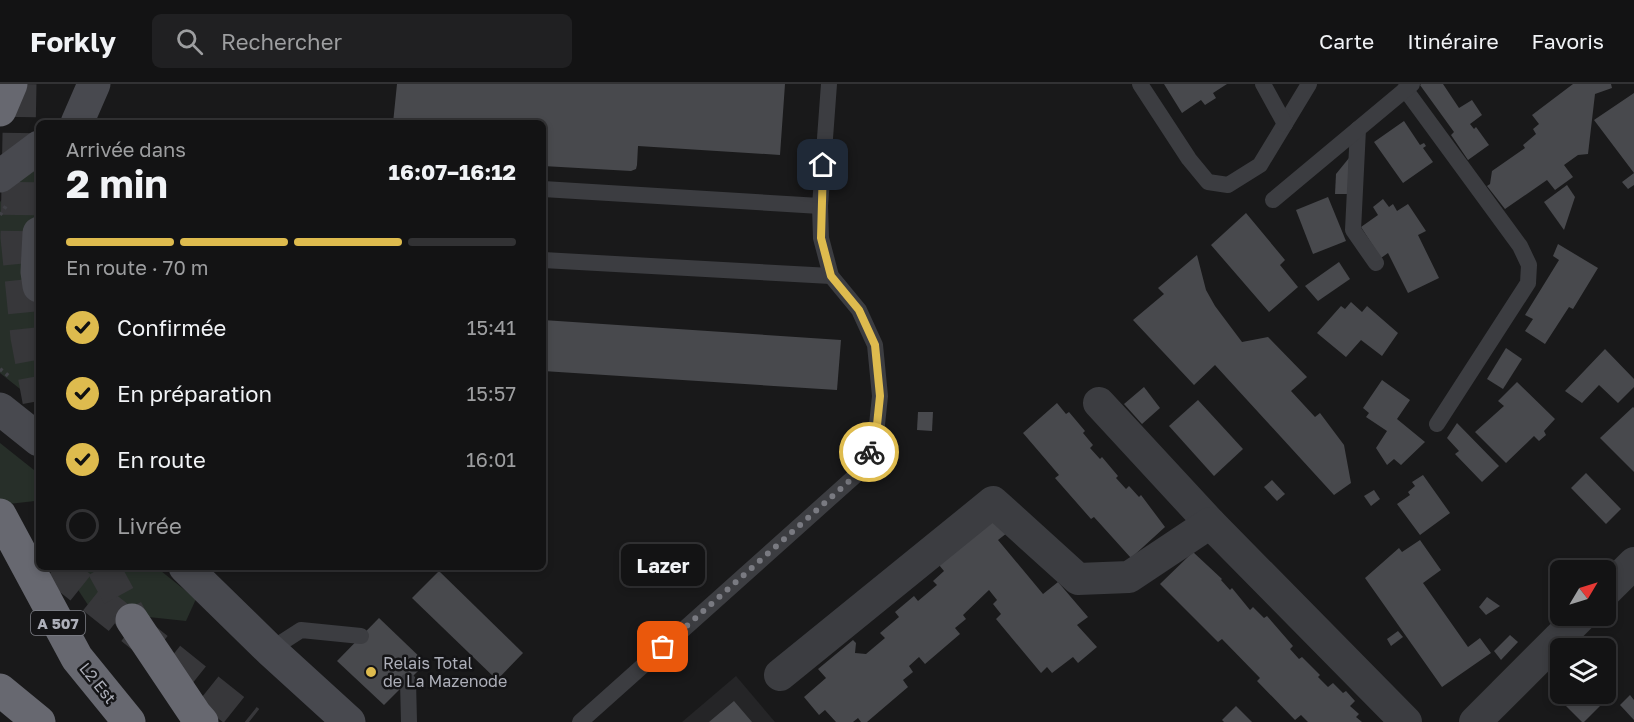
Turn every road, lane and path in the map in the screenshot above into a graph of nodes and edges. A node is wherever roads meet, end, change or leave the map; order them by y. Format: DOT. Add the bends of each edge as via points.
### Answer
graph roads {
  1 [pos="11,84"];
  2 [pos="94,84"];
  3 [pos="829,84"];
  4 [pos="1140,84"];
  5 [pos="1263,84"];
  6 [pos="1309,84"];
  7 [pos="1409,87"];
  8 [pos="0,110"];
  9 [pos="76,120"];
  10 [pos="1285,124"];
  11 [pos="1358,129"];
  12 [pos="36,149"];
  13 [pos="0,176"];
  14 [pos="546,189"];
  15 [pos="1273,200"];
  16 [pos="820,206"];
  17 [pos="546,260"];
  18 [pos="1376,263"];
  19 [pos="831,276"];
  20 [pos="1099,403"];
  21 [pos="0,409"];
  22 [pos="1437,424"];
  23 [pos="36,438"];
  24 [pos="0,515"];
  25 [pos="1210,523"];
  26 [pos="1634,563"];
  27 [pos="188,570"];
  28 [pos="1616,581"];
  29 [pos="132,620"];
  30 [pos="1571,626"];
  31 [pos="361,636"];
  32 [pos="270,650"];
  33 [pos="780,675"];
  34 [pos="408,681"];
  35 [pos="0,690"];
  36 [pos="39,722"];
  37 [pos="129,722"];
  38 [pos="202,722"];
  39 [pos="349,722"];
  40 [pos="409,722"];
  41 [pos="580,722"];
  42 [pos="1406,722"];
  43 [pos="1475,722"];
  1 -- 8 [label="highway"];
  2 -- 9 [label="main road"];
  3 -- 16 [label="lane"];
  4 -- 10 [label="lane" via="1188,159 1208,182 1228,185 1260,165"];
  5 -- 10 [label="lane"];
  6 -- 10 [label="lane"];
  7 -- 11 [label="lane"];
  7 -- 22 [label="lane" via="1520,246 1529,265 1528,283"];
  11 -- 15 [label="lane"];
  11 -- 18 [label="lane" via="1353,230"];
  12 -- 13 [label="main road"];
  14 -- 16 [label="lane"];
  16 -- 19 [label="lane" via="821,238"];
  17 -- 19 [label="lane"];
  19 -- 41 [label="lane" via="859,310 875,345 880,396 875,444 855,476"];
  20 -- 25 [label="street"];
  21 -- 23 [label="main road"];
  24 -- 37 [label="highway, L2 Est / A 507" via="77,658"];
  25 -- 33 [label="street" via="1129,578 1078,579 993,502"];
  25 -- 42 [label="street"];
  26 -- 28 [label="street"];
  27 -- 32 [label="main road"];
  29 -- 38 [label="highway"];
  30 -- 43 [label="street"];
  31 -- 32 [label="lane" via="301,630"];
  32 -- 39 [label="main road"];
  34 -- 40 [label="lane"];
  35 -- 36 [label="highway"];
}
